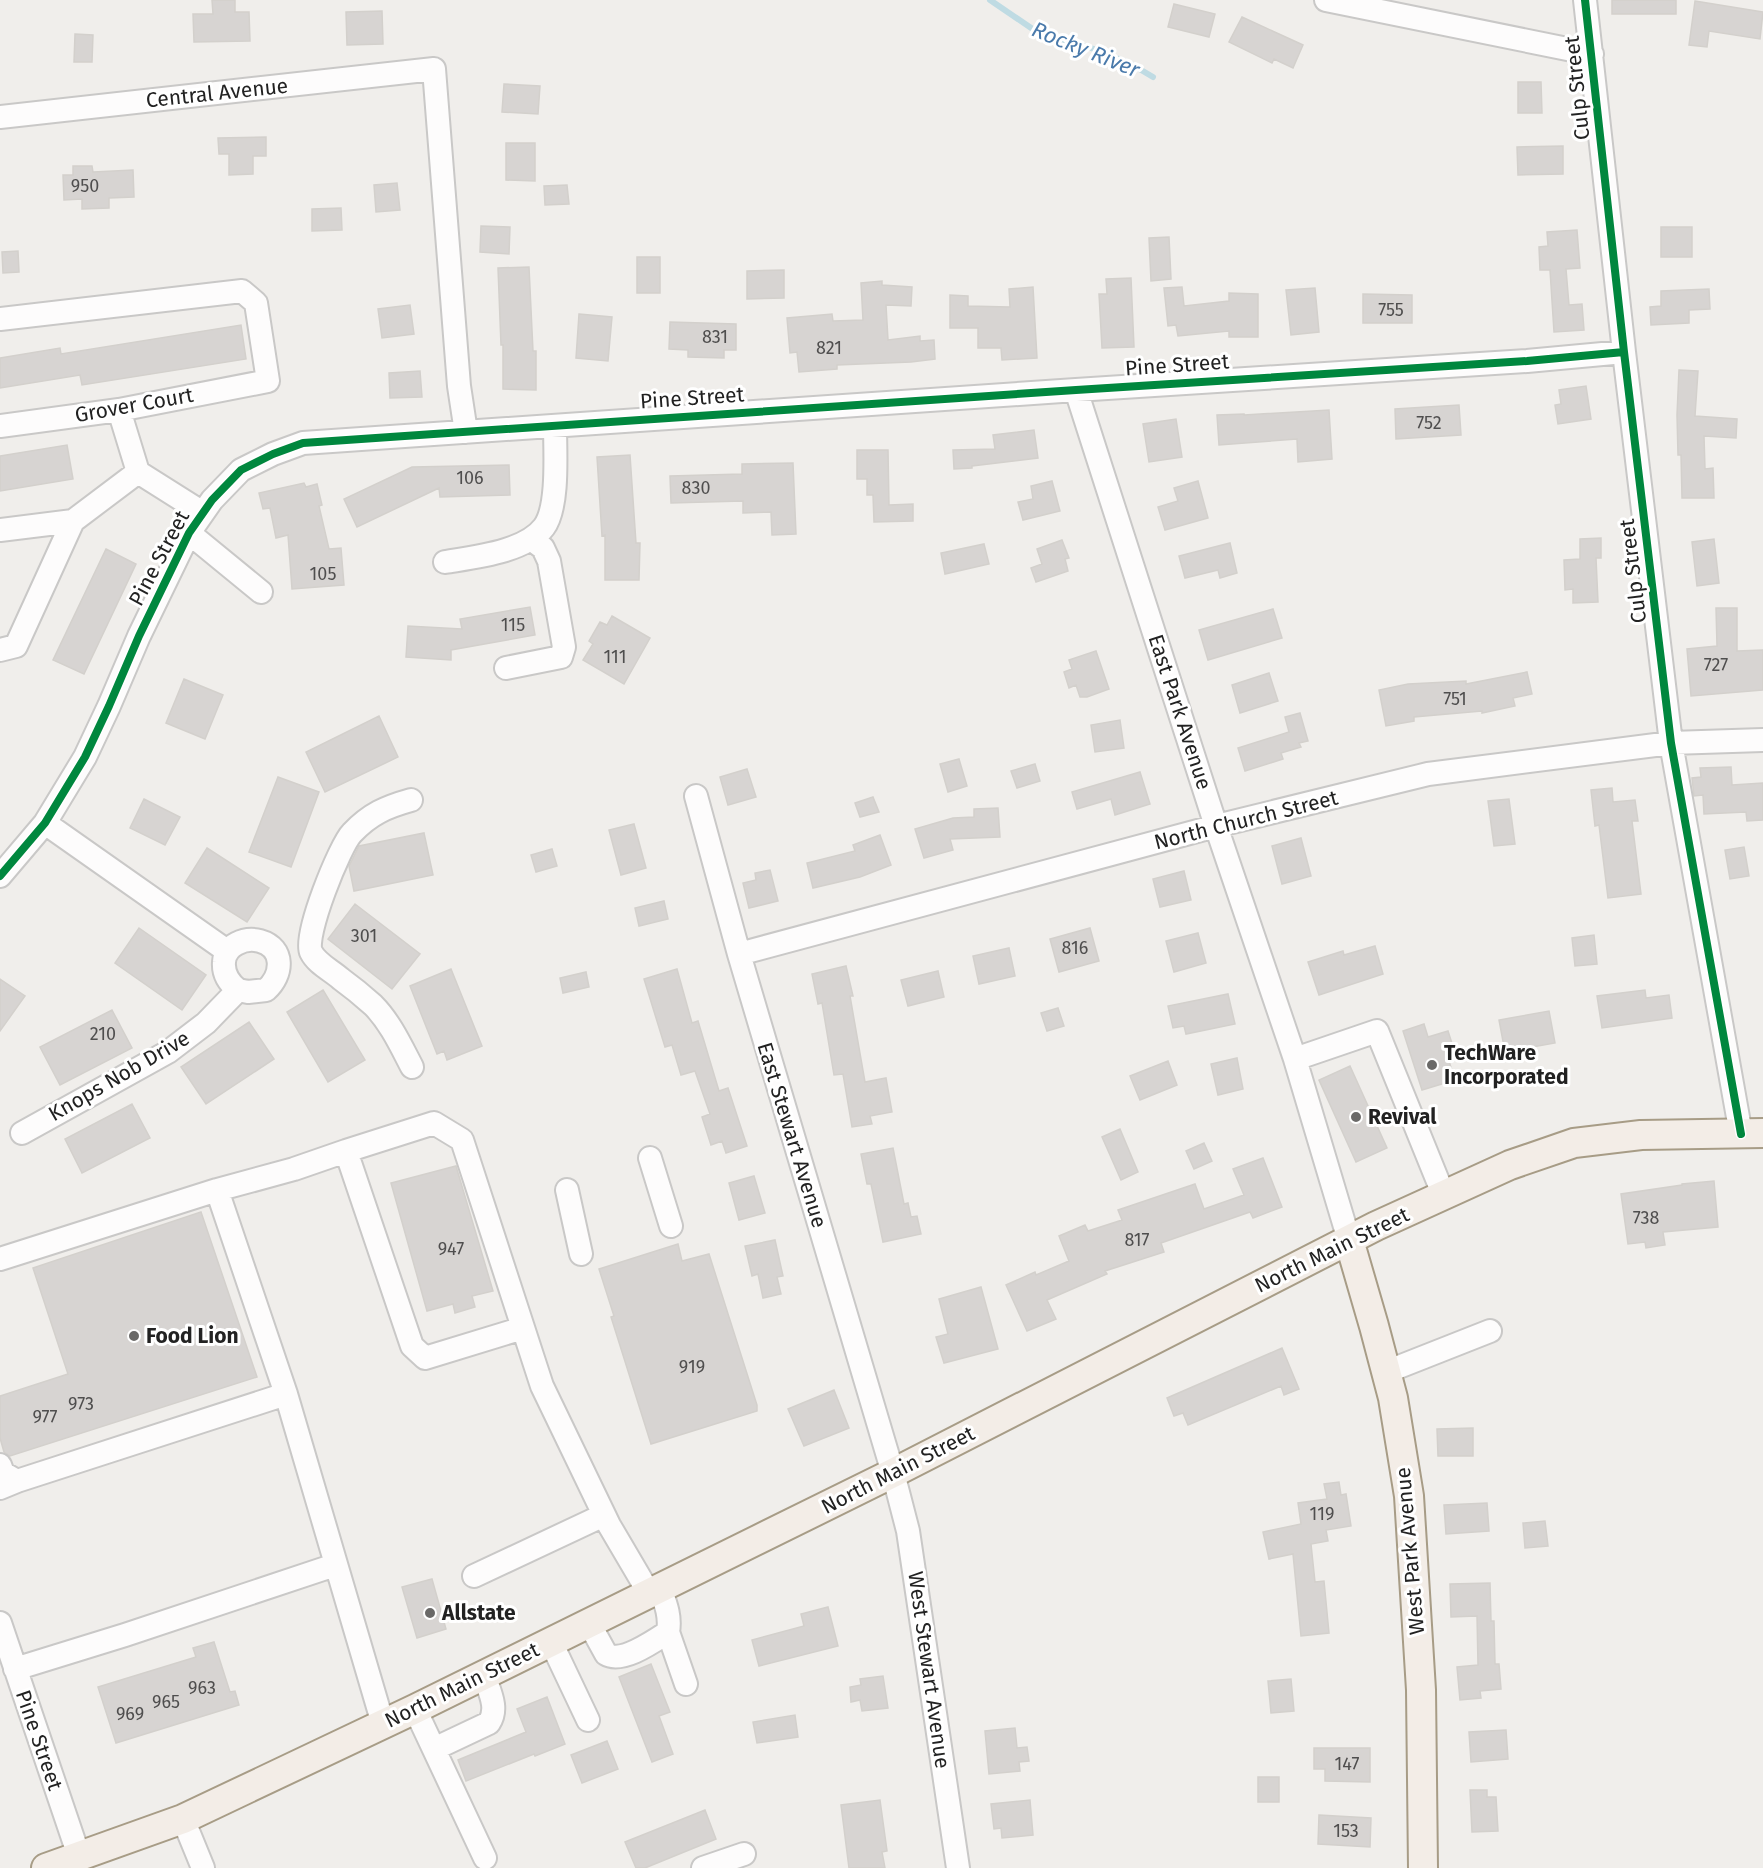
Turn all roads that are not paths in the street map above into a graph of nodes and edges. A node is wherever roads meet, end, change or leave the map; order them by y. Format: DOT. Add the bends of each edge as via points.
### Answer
graph roads {
  1 [pos="1326,0"];
  2 [pos="1585,0"];
  3 [pos="1592,54"];
  4 [pos="0,117"];
  5 [pos="0,319"];
  6 [pos="1624,352"];
  7 [pos="1077,390"];
  8 [pos="119,410"];
  9 [pos="0,426"];
  10 [pos="555,426"];
  11 [pos="466,432"];
  12 [pos="138,472"];
  13 [pos="203,513"];
  14 [pos="73,521"];
  15 [pos="0,530"];
  16 [pos="189,533"];
  17 [pos="531,540"];
  18 [pos="445,562"];
  19 [pos="261,592"];
  20 [pos="0,650"];
  21 [pos="506,668"];
  22 [pos="1763,740"];
  23 [pos="1671,743"];
  24 [pos="696,796"];
  25 [pos="411,800"];
  26 [pos="45,823"];
  27 [pos="1216,826"];
  28 [pos="0,876"];
  29 [pos="309,950"];
  30 [pos="227,951"];
  31 [pos="739,954"];
  32 [pos="279,959"];
  33 [pos="238,990"];
  34 [pos="1296,1059"];
  35 [pos="412,1067"];
  36 [pos="22,1132"];
  37 [pos="1752,1134"];
  38 [pos="346,1151"];
  39 [pos="650,1158"];
  40 [pos="217,1190"];
  41 [pos="567,1190"];
  42 [pos="1444,1196"];
  43 [pos="671,1226"];
  44 [pos="1349,1240"];
  45 [pos="581,1254"];
  46 [pos="0,1259"];
  47 [pos="523,1328"];
  48 [pos="1490,1331"];
  49 [pos="1386,1372"];
  50 [pos="286,1394"];
  51 [pos="0,1465"];
  52 [pos="893,1473"];
  53 [pos="9,1484"];
  54 [pos="604,1515"];
  55 [pos="335,1565"];
  56 [pos="474,1576"];
  57 [pos="654,1591"];
  58 [pos="0,1623"];
  59 [pos="589,1623"];
  60 [pos="668,1632"];
  61 [pos="551,1642"];
  62 [pos="15,1669"];
  63 [pos="484,1675"];
  64 [pos="686,1684"];
  65 [pos="415,1709"];
  66 [pos="588,1720"];
  67 [pos="383,1724"];
  68 [pos="434,1749"];
  69 [pos="183,1819"];
  70 [pos="744,1854"];
  71 [pos="79,1857"];
  72 [pos="485,1858"];
  73 [pos="46,1868"];
  74 [pos="203,1868"];
  75 [pos="704,1868"];
  76 [pos="958,1868"];
  77 [pos="1423,1868"];
  1 -- 3 [label="street"];
  2 -- 3 [label="street, Culp Street"];
  3 -- 6 [label="street, Culp Street"];
  4 -- 11 [label="street, Central Avenue" via="434,69"];
  5 -- 8 [label="street, Grover Court" via="242,291 256,303 268,381"];
  6 -- 7 [label="street, Pine Street"];
  6 -- 23 [label="street, Culp Street"];
  7 -- 10 [label="street, Pine Street"];
  7 -- 27 [label="street, East Park Avenue"];
  8 -- 9 [label="street, Grover Court"];
  8 -- 12 [label="street"];
  10 -- 11 [label="street, Pine Street"];
  10 -- 17 [label="street" via="551,511 545,526"];
  11 -- 13 [label="street, Pine Street" via="303,443 241,470"];
  12 -- 13 [label="street"];
  12 -- 14 [label="street"];
  13 -- 16 [label="street, Pine Street"];
  14 -- 15 [label="street"];
  14 -- 20 [label="street" via="16,646"];
  16 -- 19 [label="street"];
  16 -- 26 [label="street, Pine Street" via="85,757"];
  17 -- 18 [label="street" via="477,557"];
  17 -- 21 [label="street" via="543,548 549,561 564,647 561,657"];
  22 -- 23 [label="street, North Church Street"];
  23 -- 27 [label="street, North Church Street" via="1428,774"];
  23 -- 37 [label="street, Culp Street"];
  24 -- 31 [label="street, East Stewart Avenue"];
  25 -- 29 [label="street" via="374,813 345,841 314,920"];
  26 -- 28 [label="street, Pine Street"];
  26 -- 30 [label="street"];
  27 -- 31 [label="street, North Church Street"];
  27 -- 34 [label="street, East Park Avenue"];
  29 -- 32 [label="street"];
  29 -- 35 [label="street" via="318,962 376,1008"];
  30 -- 32 [label="street" via="238,943 258,941"];
  30 -- 33 [label="street" via="226,978"];
  31 -- 52 [label="street, East Stewart Avenue"];
  32 -- 33 [label="street" via="278,976 266,990"];
  33 -- 36 [label="street, Knops Nob Drive" via="206,1023 168,1052"];
  34 -- 42 [label="street" via="1377,1031"];
  34 -- 44 [label="street, East Park Avenue"];
  37 -- 42 [label="main road, North Main Street" via="1641,1135 1574,1143 1510,1165"];
  38 -- 40 [label="street"];
  38 -- 47 [label="street" via="434,1123 462,1140"];
  38 -- 47 [label="street" via="412,1346 425,1358"];
  39 -- 43 [label="street"];
  40 -- 46 [label="street"];
  40 -- 50 [label="street"];
  41 -- 45 [label="street"];
  42 -- 44 [label="main road, North Main Street"];
  44 -- 49 [label="main road, West Park Avenue"];
  44 -- 52 [label="main road, North Main Street"];
  47 -- 54 [label="street" via="542,1386"];
  48 -- 49 [label="street"];
  49 -- 77 [label="main road, West Park Avenue" via="1408,1496 1422,1690"];
  50 -- 53 [label="street"];
  50 -- 55 [label="street"];
  51 -- 53 [label="street"];
  52 -- 57 [label="main road, North Main Street"];
  52 -- 76 [label="street, West Stewart Avenue" via="908,1531"];
  54 -- 56 [label="street"];
  54 -- 57 [label="street"];
  55 -- 62 [label="street"];
  55 -- 67 [label="street"];
  57 -- 59 [label="main road, North Main Street"];
  57 -- 60 [label="street" via="668,1611"];
  58 -- 62 [label="street, Pine Street"];
  59 -- 60 [label="street" via="606,1654 614,1658"];
  59 -- 61 [label="main road, North Main Street"];
  60 -- 64 [label="street"];
  61 -- 63 [label="main road, North Main Street"];
  61 -- 66 [label="street"];
  62 -- 71 [label="street, Pine Street"];
  63 -- 65 [label="main road, North Main Street"];
  63 -- 68 [label="street" via="494,1716 489,1723"];
  65 -- 67 [label="main road, North Main Street"];
  65 -- 68 [label="street"];
  67 -- 69 [label="main road, North Main Street"];
  68 -- 72 [label="street"];
  69 -- 71 [label="main road, North Main Street"];
  69 -- 74 [label="street"];
  70 -- 75 [label="street"];
  71 -- 73 [label="main road, North Main Street"];
}
